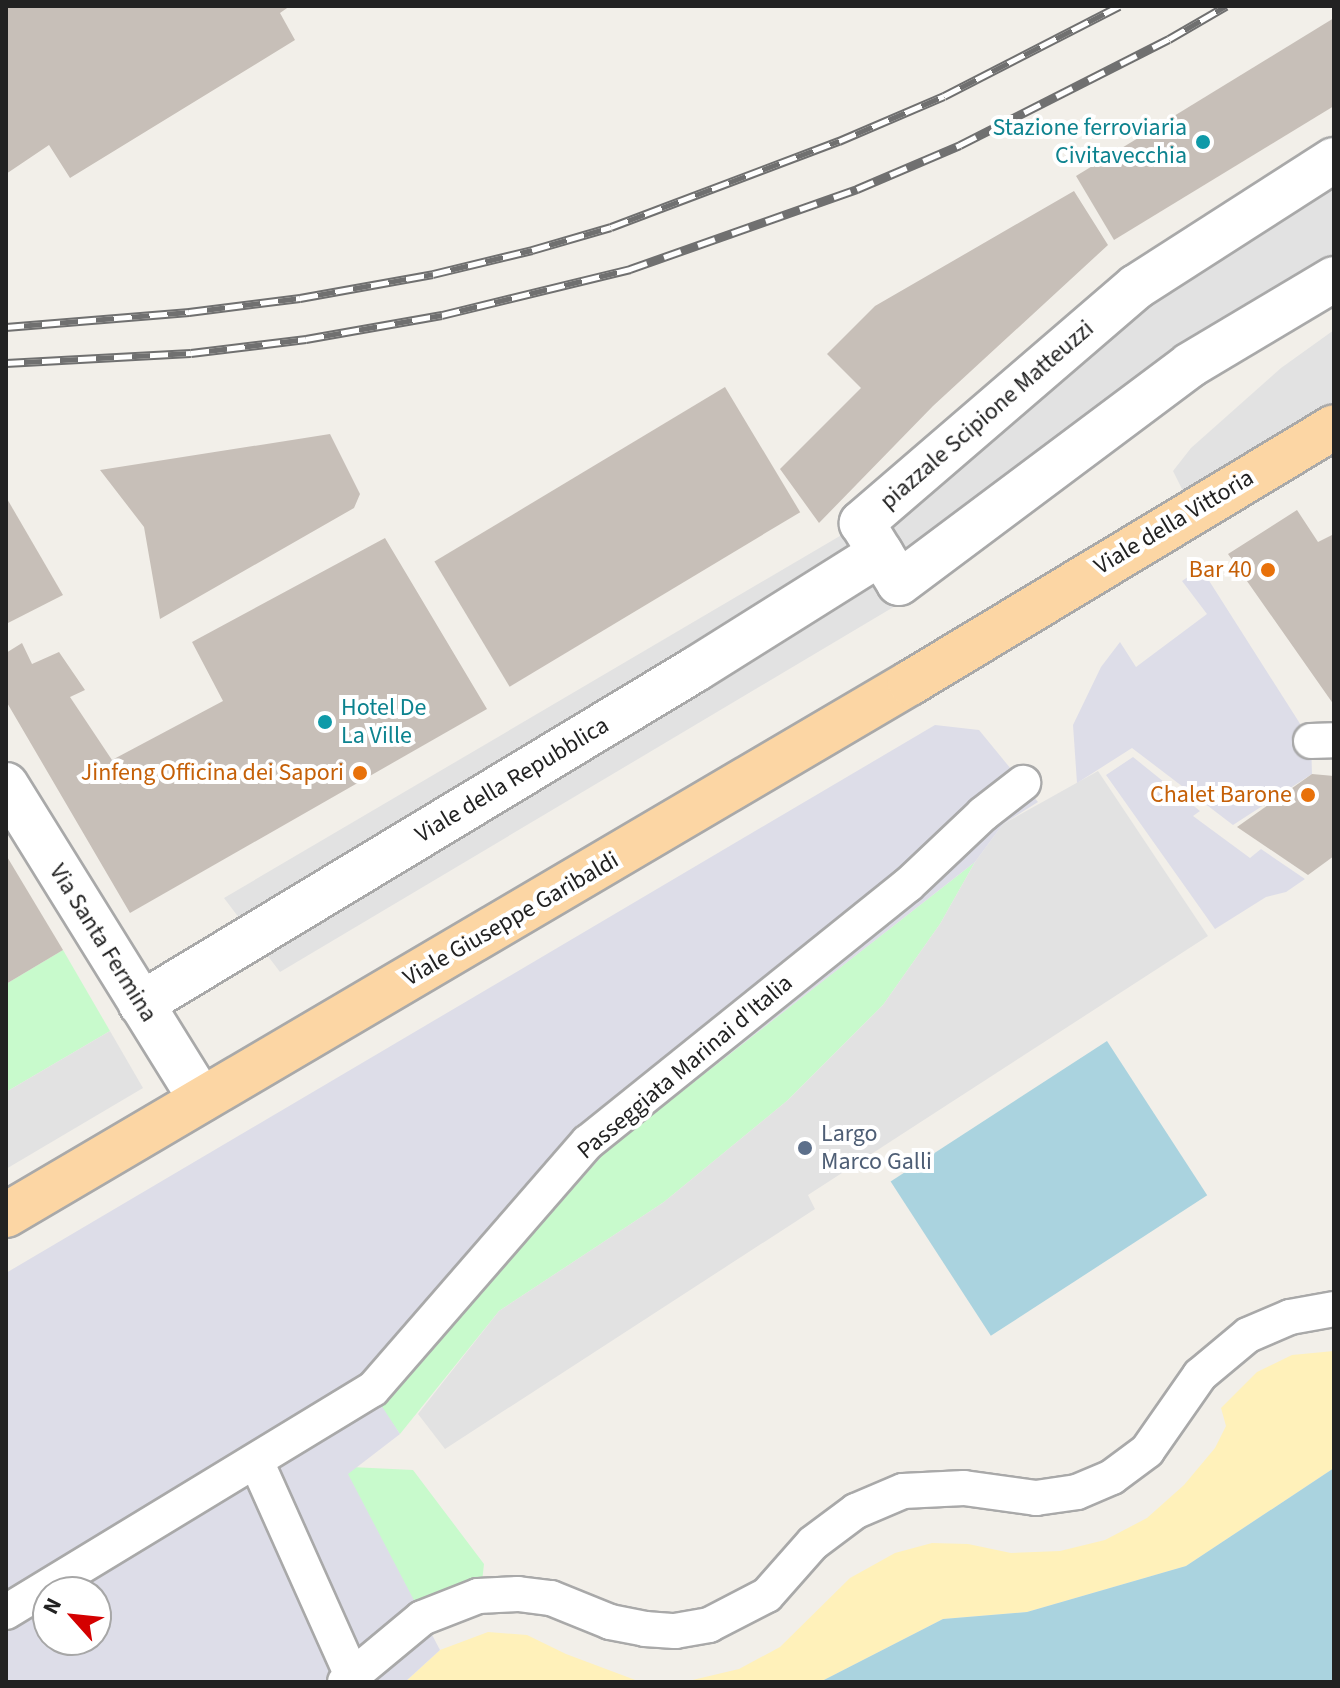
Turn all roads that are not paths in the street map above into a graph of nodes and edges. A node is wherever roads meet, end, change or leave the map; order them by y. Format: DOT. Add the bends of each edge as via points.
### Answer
graph roads {
  1 [pos="1334,160"];
  2 [pos="1334,279"];
  3 [pos="1334,427"];
  4 [pos="881,553"];
  5 [pos="1016,619"];
  6 [pos="1023,783"];
  7 [pos="6,785"];
  8 [pos="141,1004"];
  9 [pos="201,1100"];
  10 [pos="6,1215"];
  11 [pos="1334,1309"];
  12 [pos="256,1461"];
  13 [pos="6,1612"];
  14 [pos="349,1680"];
  1 -- 4 [label="street, piazzale Scipione Matteuzzi" via="1136,287 862,523"];
  2 -- 4 [label="street, piazzale Scipione Matteuzzi" via="1190,365 899,583"];
  3 -- 5 [label="main road, Viale della Vittoria"];
  4 -- 8 [label="street, Viale della Repubblica"];
  5 -- 9 [label="main road, Viale Giuseppe Garibaldi"];
  6 -- 12 [label="street, Passeggiata Marinai d'Italia" via="908,885 588,1142 373,1389"];
  7 -- 8 [label="street, Via Santa Fermina"];
  8 -- 9 [label="street, Via Santa Fermina"];
  9 -- 10 [label="main road, Viale Giuseppe Garibaldi"];
  11 -- 14 [label="street" via="1290,1317 1248,1335 1200,1375 1147,1451 1112,1477 1077,1492 1036,1498 964,1488 903,1491 856,1511 813,1543 767,1595 709,1625 675,1631 610,1622 551,1598 478,1596 422,1618"];
  12 -- 13 [label="street, Passeggiata Marinai d'Italia"];
  12 -- 14 [label="street"];
}
